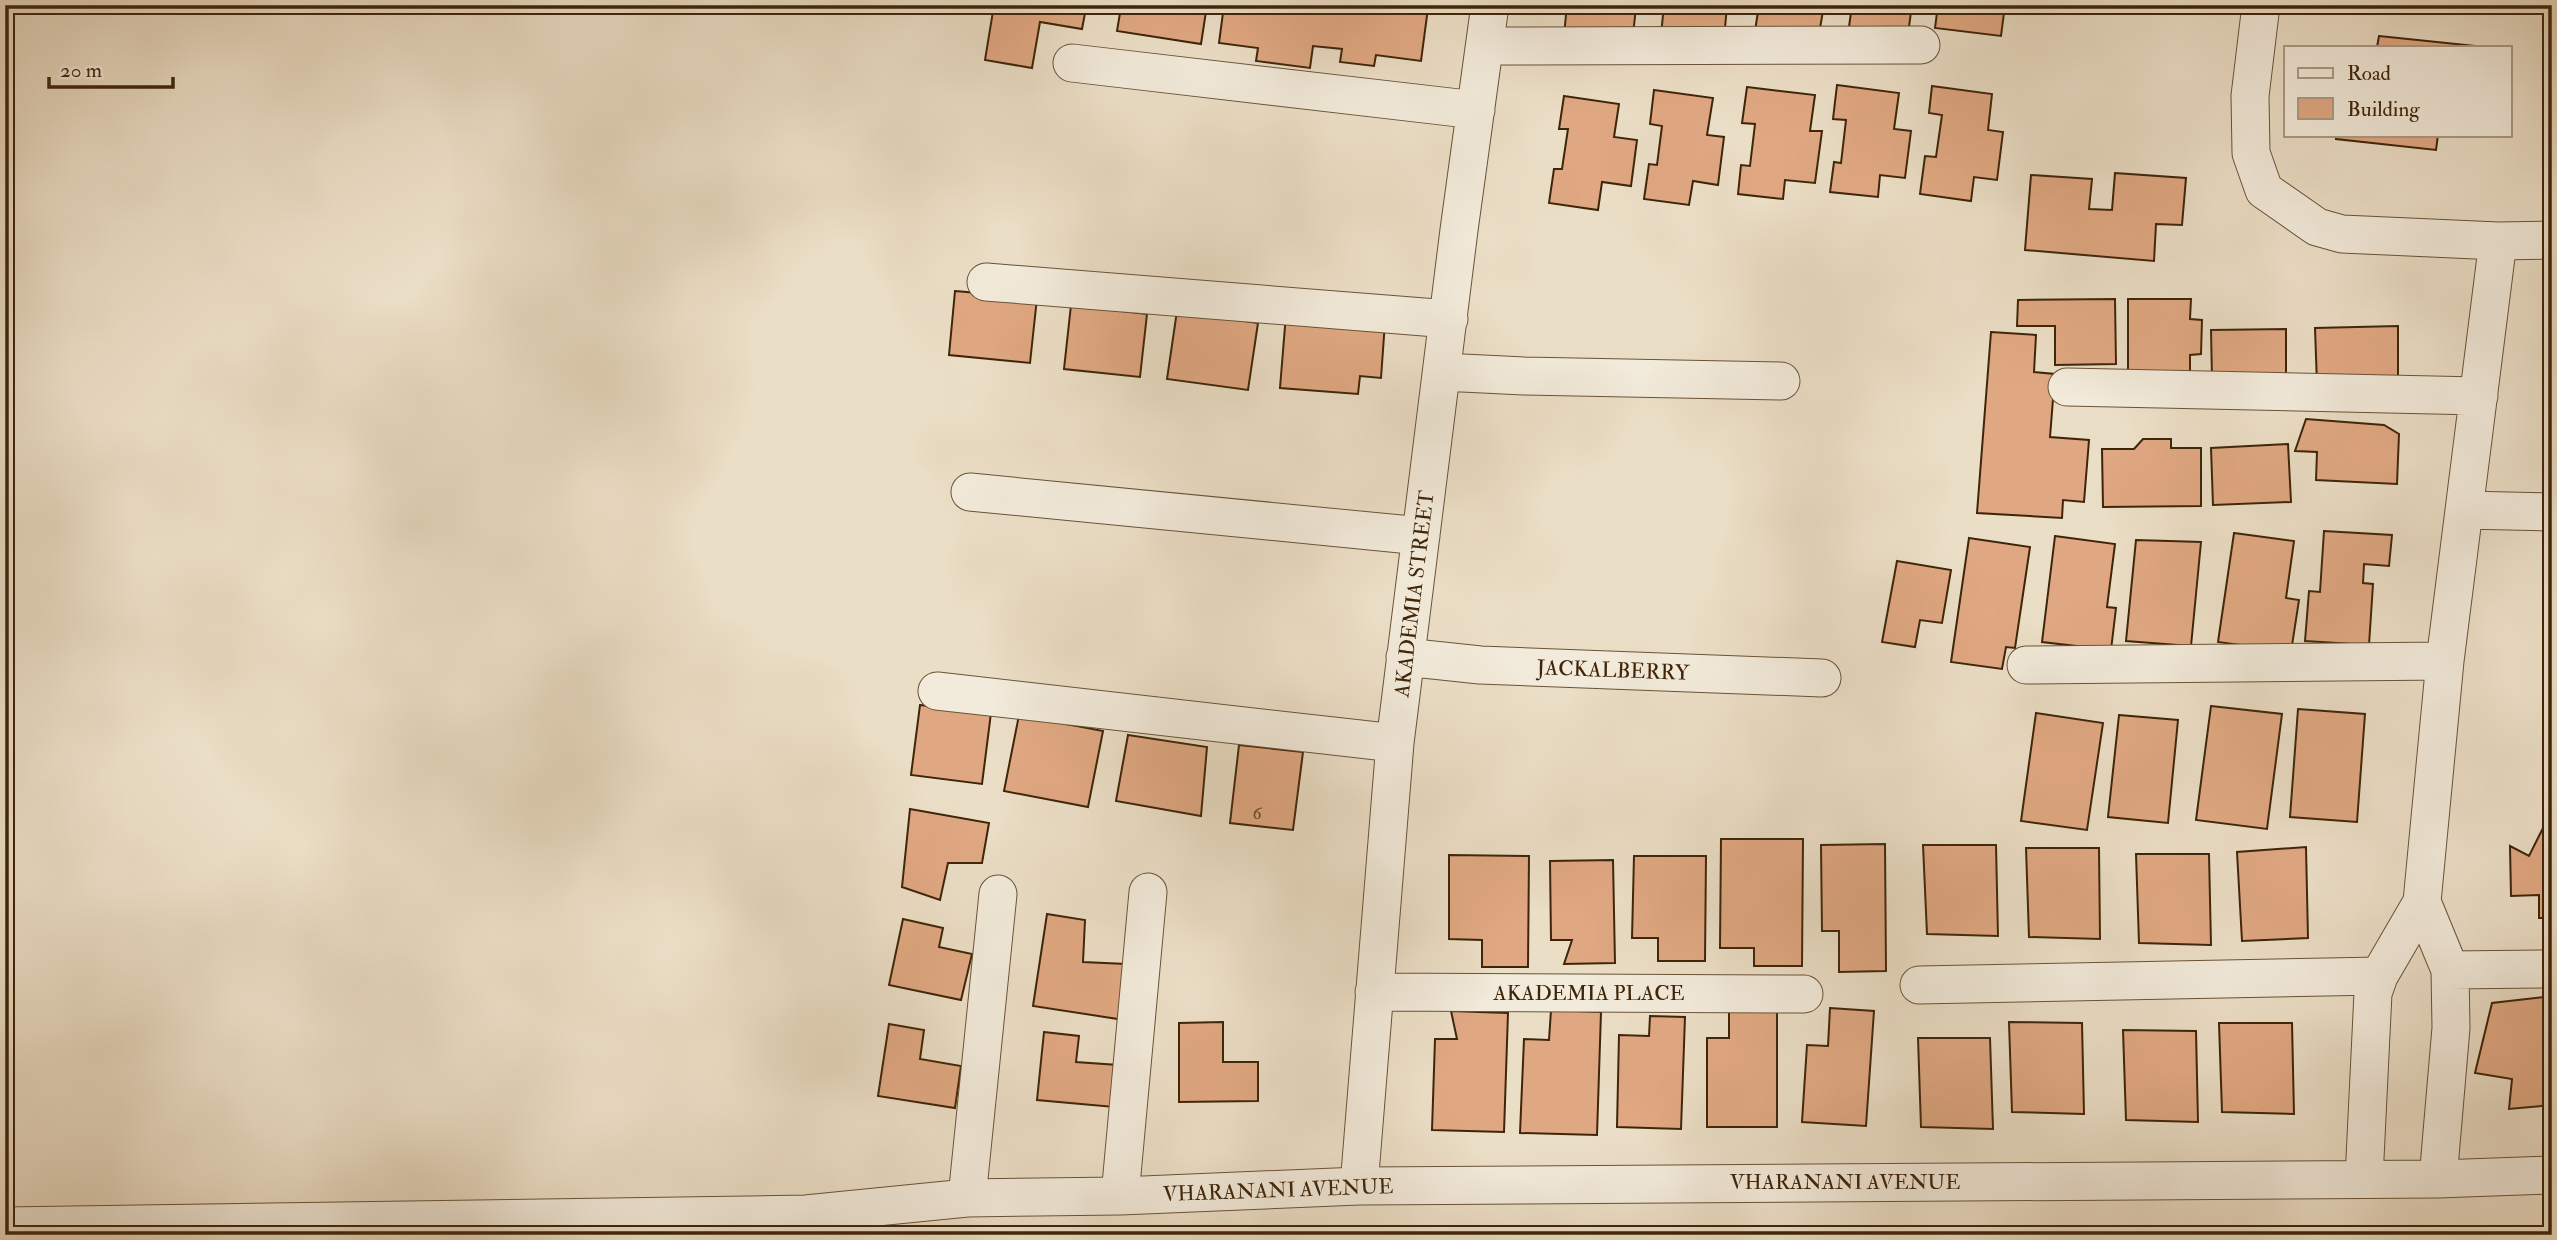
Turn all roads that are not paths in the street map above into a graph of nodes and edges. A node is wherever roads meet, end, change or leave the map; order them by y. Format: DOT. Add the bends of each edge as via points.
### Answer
graph roads {
  1 [pos="1490,5"];
  2 [pos="2261,5"];
  3 [pos="1921,45"];
  4 [pos="1485,46"];
  5 [pos="1072,63"];
  6 [pos="1476,110"];
  7 [pos="2552,240"];
  8 [pos="2498,241"];
  9 [pos="986,282"];
  10 [pos="1449,319"];
  11 [pos="1442,372"];
  12 [pos="1781,380"];
  13 [pos="2067,387"];
  14 [pos="2479,396"];
  15 [pos="970,492"];
  16 [pos="2464,510"];
  17 [pos="2552,512"];
  18 [pos="1421,537"];
  19 [pos="1405,657"];
  20 [pos="2445,661"];
  21 [pos="2026,665"];
  22 [pos="1822,678"];
  23 [pos="937,691"];
  24 [pos="1395,743"];
  25 [pos="1148,892"];
  26 [pos="998,894"];
  27 [pos="2422,902"];
  28 [pos="2552,969"];
  29 [pos="2450,970"];
  30 [pos="2379,976"];
  31 [pos="1919,985"];
  32 [pos="1374,992"];
  33 [pos="1804,995"];
  34 [pos="2552,1175"];
  35 [pos="2364,1179"];
  36 [pos="2438,1179"];
  37 [pos="1360,1186"];
  38 [pos="1121,1196"];
  39 [pos="967,1198"];
  40 [pos="5,1226"];
  1 -- 4 [label="street, AKADEMIA STREET"];
  2 -- 8 [label="street" via="2250,119 2251,153 2263,190 2317,227 2342,234"];
  3 -- 4 [label="street"];
  4 -- 6 [label="street, AKADEMIA STREET"];
  5 -- 6 [label="street"];
  6 -- 10 [label="street, AKADEMIA STREET"];
  7 -- 8 [label="street"];
  8 -- 14 [label="street"];
  9 -- 10 [label="street"];
  10 -- 11 [label="street, AKADEMIA STREET"];
  11 -- 12 [label="street"];
  11 -- 18 [label="street, AKADEMIA STREET"];
  13 -- 14 [label="street"];
  14 -- 16 [label="street"];
  15 -- 18 [label="street"];
  16 -- 17 [label="street"];
  16 -- 20 [label="street"];
  18 -- 19 [label="street, AKADEMIA STREET"];
  19 -- 22 [label="street, JACKALBERRY" via="1480,665"];
  19 -- 24 [label="street, AKADEMIA STREET"];
  20 -- 21 [label="street"];
  20 -- 27 [label="street"];
  23 -- 24 [label="street"];
  24 -- 32 [label="street, AKADEMIA STREET"];
  25 -- 38 [label="street"];
  26 -- 39 [label="street"];
  27 -- 29 [label="street"];
  27 -- 30 [label="street"];
  28 -- 29 [label="street"];
  29 -- 36 [label="street" via="2451,1028"];
  30 -- 31 [label="street"];
  30 -- 35 [label="street" via="2373,993"];
  32 -- 33 [label="street, AKADEMIA PLACE"];
  32 -- 37 [label="street, AKADEMIA STREET"];
  34 -- 36 [label="street, VHARANANI AVENUE"];
  35 -- 36 [label="street, VHARANANI AVENUE"];
  35 -- 37 [label="street, VHARANANI AVENUE"];
  37 -- 38 [label="street, VHARANANI AVENUE"];
  38 -- 39 [label="street, VHARANANI AVENUE"];
  39 -- 40 [label="street, VHARANANI AVENUE" via="806,1214"];
}
